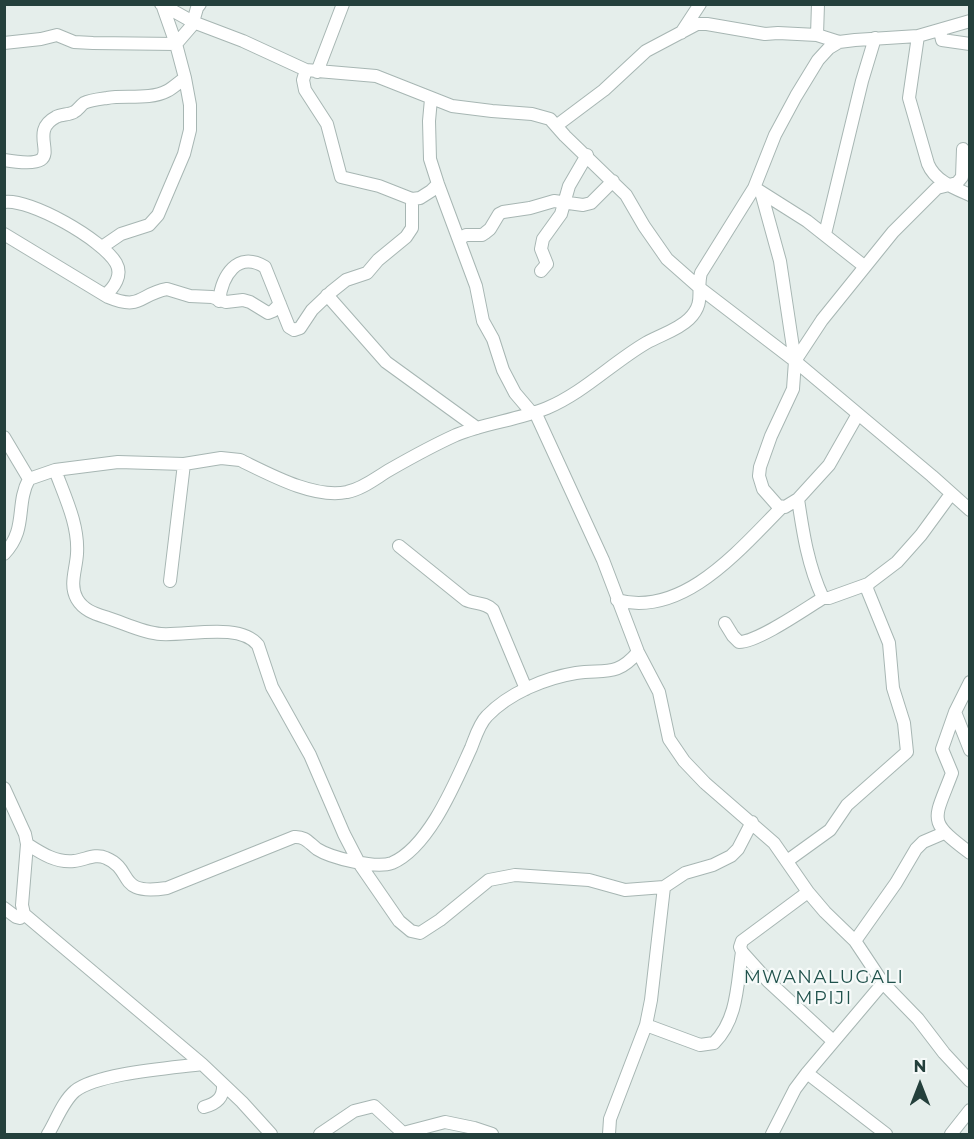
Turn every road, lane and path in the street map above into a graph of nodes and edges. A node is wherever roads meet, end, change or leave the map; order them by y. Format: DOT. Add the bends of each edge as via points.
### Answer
graph roads {
  1 [pos="200,4"];
  2 [pos="343,4"];
  3 [pos="700,4"];
  4 [pos="818,4"];
  5 [pos="162,6"];
  6 [pos="969,21"];
  7 [pos="194,22"];
  8 [pos="940,31"];
  9 [pos="680,34"];
  10 [pos="817,35"];
  11 [pos="918,36"];
  12 [pos="875,38"];
  13 [pos="839,42"];
  14 [pos="4,43"];
  15 [pos="176,44"];
  16 [pos="969,44"];
  17 [pos="312,71"];
  18 [pos="185,78"];
  19 [pos="431,99"];
  20 [pos="556,126"];
  21 [pos="963,149"];
  22 [pos="586,155"];
  23 [pos="4,160"];
  24 [pos="614,181"];
  25 [pos="438,184"];
  26 [pos="950,185"];
  27 [pos="758,190"];
  28 [pos="969,195"];
  29 [pos="412,199"];
  30 [pos="4,202"];
  31 [pos="565,203"];
  32 [pos="4,234"];
  33 [pos="825,234"];
  34 [pos="459,239"];
  35 [pos="102,247"];
  36 [pos="864,266"];
  37 [pos="541,271"];
  38 [pos="701,289"];
  39 [pos="105,295"];
  40 [pos="327,295"];
  41 [pos="219,301"];
  42 [pos="280,304"];
  43 [pos="795,361"];
  44 [pos="534,412"];
  45 [pos="858,414"];
  46 [pos="477,428"];
  47 [pos="4,437"];
  48 [pos="184,464"];
  49 [pos="55,470"];
  50 [pos="29,479"];
  51 [pos="951,494"];
  52 [pos="798,498"];
  53 [pos="782,508"];
  54 [pos="969,510"];
  55 [pos="399,546"];
  56 [pos="4,554"];
  57 [pos="170,581"];
  58 [pos="868,584"];
  59 [pos="823,598"];
  60 [pos="617,600"];
  61 [pos="725,623"];
  62 [pos="638,652"];
  63 [pos="969,682"];
  64 [pos="526,690"];
  65 [pos="955,712"];
  66 [pos="969,750"];
  67 [pos="4,788"];
  68 [pos="752,822"];
  69 [pos="944,833"];
  70 [pos="27,844"];
  71 [pos="969,853"];
  72 [pos="787,861"];
  73 [pos="359,863"];
  74 [pos="664,886"];
  75 [pos="808,892"];
  76 [pos="4,908"];
  77 [pos="24,914"];
  78 [pos="855,941"];
  79 [pos="742,952"];
  80 [pos="883,982"];
  81 [pos="645,1025"];
  82 [pos="833,1041"];
  83 [pos="202,1064"];
  84 [pos="807,1073"];
  85 [pos="969,1082"];
  86 [pos="223,1084"];
  87 [pos="204,1107"];
  88 [pos="969,1110"];
  89 [pos="609,1131"];
  90 [pos="48,1134"];
  91 [pos="271,1134"];
  92 [pos="320,1134"];
  93 [pos="492,1134"];
  94 [pos="596,1134"];
  95 [pos="772,1134"];
  96 [pos="886,1134"];
  97 [pos="951,1134"];
  1 -- 7 [label="street"];
  2 -- 17 [label="street"];
  3 -- 9 [label="street"];
  4 -- 10 [label="street"];
  5 -- 7 [label="street"];
  5 -- 15 [label="street"];
  6 -- 8 [label="street"];
  7 -- 15 [label="street"];
  7 -- 17 [label="street"];
  8 -- 11 [label="street"];
  8 -- 16 [label="street" via="942,40"];
  9 -- 10 [label="street" via="697,24 707,24 765,34"];
  9 -- 20 [label="street" via="646,51 604,90"];
  10 -- 13 [label="street"];
  11 -- 12 [label="street"];
  11 -- 26 [label="street" via="909,98 932,172"];
  12 -- 13 [label="street"];
  12 -- 33 [label="street"];
  13 -- 27 [label="street" via="818,60 796,96 775,135"];
  14 -- 15 [label="street" via="57,35 74,42"];
  15 -- 18 [label="street"];
  17 -- 19 [label="street" via="376,76"];
  17 -- 29 [label="street" via="303,81 305,90 327,124 341,177"];
  18 -- 23 [label="street" via="165,92 85,103 73,113 56,117 44,128 45,152 38,163"];
  18 -- 35 [label="street" via="190,130 180,167 158,215 150,225 122,234"];
  19 -- 20 [label="street" via="464,108 532,114 550,118"];
  19 -- 25 [label="street" via="430,159"];
  20 -- 22 [label="street"];
  21 -- 26 [label="street" via="962,177"];
  22 -- 24 [label="street"];
  22 -- 31 [label="street" via="569,186"];
  24 -- 31 [label="street" via="591,203"];
  24 -- 38 [label="street" via="667,260"];
  25 -- 29 [label="street" via="420,198"];
  25 -- 34 [label="street"];
  26 -- 28 [label="street"];
  26 -- 36 [label="street" via="937,188"];
  27 -- 33 [label="street"];
  27 -- 38 [label="street" via="701,273"];
  27 -- 43 [label="street" via="780,261"];
  29 -- 40 [label="street" via="412,228 406,237 367,273 346,280"];
  30 -- 35 [label="street" via="32,206"];
  31 -- 34 [label="street" via="548,201 503,212 482,235"];
  31 -- 37 [label="street" via="543,239 541,249 547,264"];
  32 -- 39 [label="street"];
  33 -- 36 [label="street"];
  34 -- 44 [label="street" via="502,370 515,393"];
  35 -- 39 [label="street" via="118,270 116,283"];
  36 -- 43 [label="street"];
  38 -- 43 [label="street"];
  38 -- 44 [label="street" via="699,305 688,320 645,343 568,396"];
  39 -- 41 [label="street" via="121,303 137,303 167,289"];
  40 -- 42 [label="street" via="294,330"];
  40 -- 46 [label="street" via="386,362"];
  41 -- 42 [label="street" via="243,300 268,313"];
  41 -- 42 [label="street" via="226,274 237,264 251,262 266,267"];
  43 -- 45 [label="street"];
  43 -- 53 [label="street" via="793,389 771,436 759,476 762,489"];
  44 -- 46 [label="street"];
  44 -- 60 [label="street" via="603,560"];
  45 -- 51 [label="street"];
  45 -- 52 [label="street" via="829,465"];
  46 -- 48 [label="street" via="348,492 299,486 230,458"];
  47 -- 50 [label="street"];
  48 -- 49 [label="street" via="118,462"];
  48 -- 57 [label="street"];
  49 -- 50 [label="street"];
  49 -- 73 [label="street" via="77,535 72,584 79,603 96,614 150,632 212,632 247,635 254,640 272,687 310,755"];
  50 -- 56 [label="street" via="19,531"];
  51 -- 54 [label="street"];
  51 -- 58 [label="street" via="897,562"];
  52 -- 53 [label="street"];
  52 -- 59 [label="street" via="804,542"];
  53 -- 60 [label="street" via="686,592 643,604"];
  55 -- 64 [label="street" via="466,600 485,603 493,610"];
  58 -- 59 [label="street"];
  58 -- 72 [label="street" via="889,643 893,688 904,723 907,752 847,805 830,830"];
  59 -- 61 [label="street" via="744,642 739,642"];
  60 -- 62 [label="street"];
  62 -- 64 [label="street" via="622,668 560,677"];
  62 -- 68 [label="street" via="659,692 669,739 705,783"];
  63 -- 65 [label="street"];
  64 -- 73 [label="street" via="485,718 450,794 417,843 390,864"];
  65 -- 66 [label="street"];
  65 -- 69 [label="street" via="942,749 952,773 937,812"];
  67 -- 70 [label="street"];
  68 -- 72 [label="street"];
  68 -- 74 [label="street" via="732,856 685,873"];
  69 -- 71 [label="street"];
  69 -- 78 [label="street" via="916,849"];
  70 -- 73 [label="street" via="44,855 65,861 98,855 107,858 137,889 167,888 294,837"];
  70 -- 77 [label="street"];
  72 -- 75 [label="street"];
  73 -- 74 [label="street" via="399,921 420,933 489,880 515,875 589,880 625,890"];
  74 -- 81 [label="street"];
  75 -- 78 [label="street"];
  75 -- 79 [label="street" via="742,941"];
  76 -- 77 [label="street" via="16,917"];
  77 -- 83 [label="street"];
  78 -- 80 [label="street"];
  79 -- 81 [label="street" via="730,1023 714,1043 700,1045"];
  79 -- 82 [label="street"];
  80 -- 82 [label="street"];
  80 -- 85 [label="street"];
  81 -- 89 [label="street" via="621,1086"];
  82 -- 84 [label="street"];
  83 -- 86 [label="street"];
  83 -- 90 [label="street" via="114,1077 86,1086 66,1102"];
  84 -- 95 [label="street"];
  84 -- 96 [label="street"];
  86 -- 87 [label="street" via="218,1100"];
  86 -- 91 [label="street"];
  88 -- 97 [label="street"];
  89 -- 94 [label="street"];
  92 -- 93 [label="street" via="354,1111 374,1106 404,1133 453,1122"];
}
